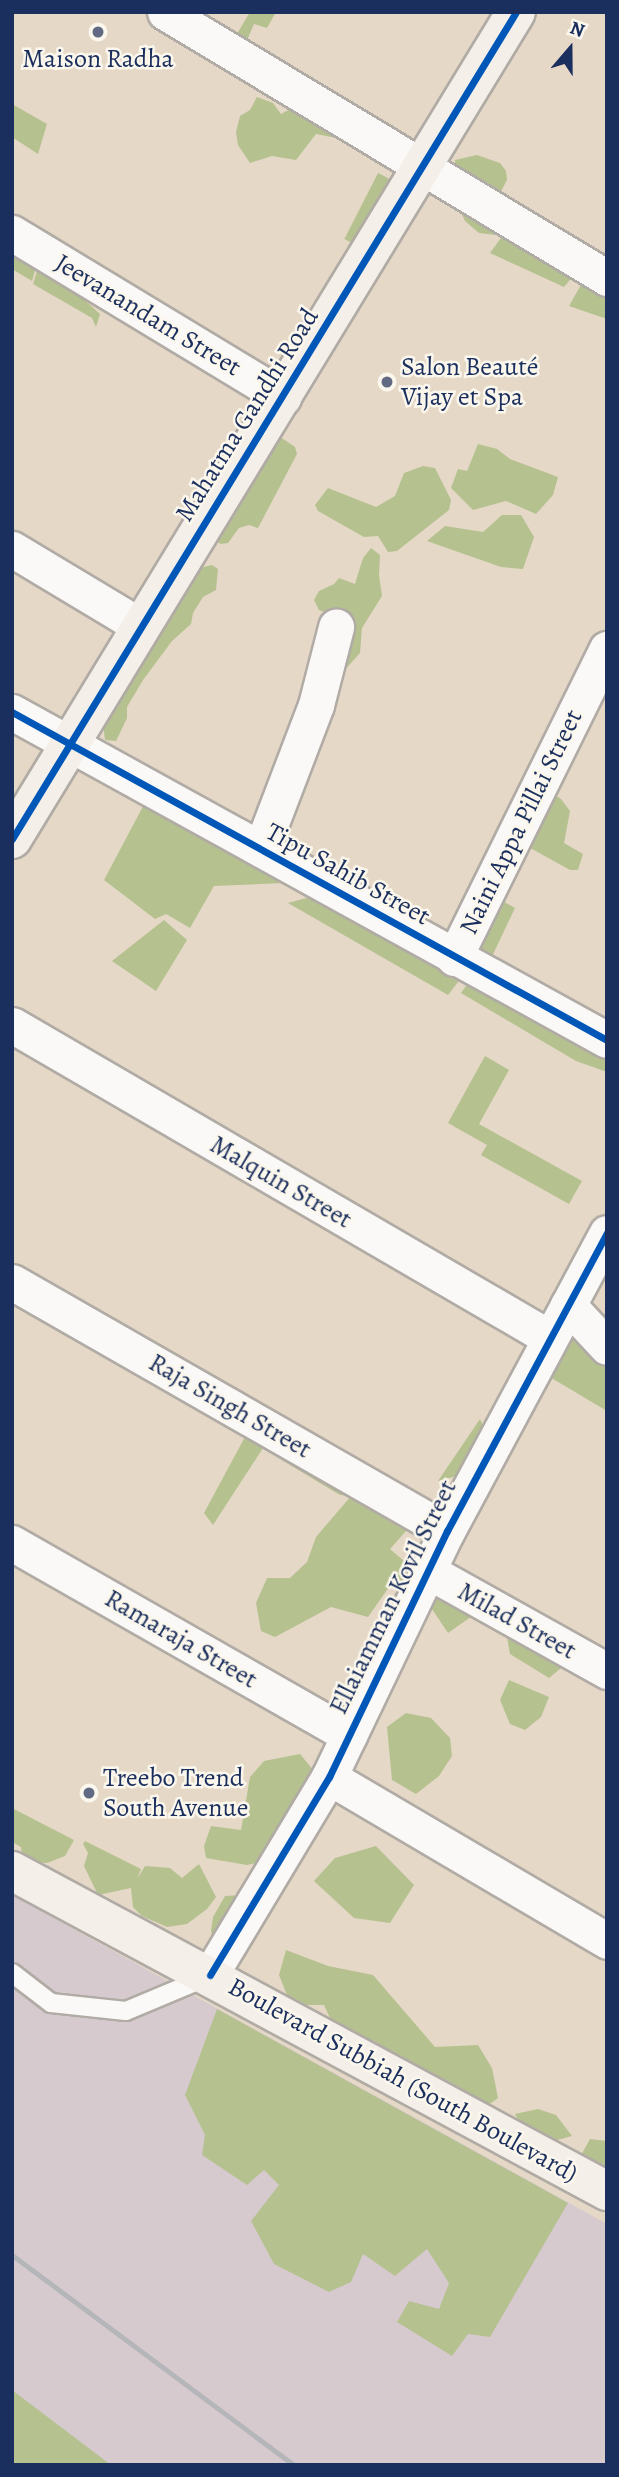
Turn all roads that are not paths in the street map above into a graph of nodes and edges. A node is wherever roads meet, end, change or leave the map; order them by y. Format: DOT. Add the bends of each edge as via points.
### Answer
graph roads {
  1 [pos="165,12"];
  2 [pos="516,12"];
  3 [pos="422,167"];
  4 [pos="12,233"];
  5 [pos="607,278"];
  6 [pos="284,397"];
  7 [pos="12,549"];
  8 [pos="140,626"];
  9 [pos="337,627"];
  10 [pos="607,649"];
  11 [pos="12,712"];
  12 [pos="69,745"];
  13 [pos="12,839"];
  14 [pos="261,849"];
  15 [pos="454,958"];
  16 [pos="12,1025"];
  17 [pos="607,1040"];
  18 [pos="607,1233"];
  19 [pos="12,1282"];
  20 [pos="568,1305"];
  21 [pos="550,1338"];
  22 [pos="607,1347"];
  23 [pos="447,1531"];
  24 [pos="12,1542"];
  25 [pos="428,1571"];
  26 [pos="607,1671"];
  27 [pos="349,1735"];
  28 [pos="329,1777"];
  29 [pos="12,1871"];
  30 [pos="607,1941"];
  31 [pos="12,1973"];
  32 [pos="210,1975"];
  33 [pos="607,2191"];
  1 -- 3 [label="street"];
  2 -- 3 [label="street, Mahatma Gandhi Road"];
  3 -- 5 [label="street"];
  3 -- 6 [label="street, Mahatma Gandhi Road"];
  4 -- 6 [label="street, Jeevanandam Street"];
  6 -- 8 [label="street, Mahatma Gandhi Road"];
  7 -- 8 [label="street"];
  8 -- 12 [label="street, Mahatma Gandhi Road"];
  9 -- 14 [label="street" via="316,705"];
  10 -- 15 [label="street, Naini Appa Pillai Street"];
  11 -- 12 [label="street, Tipu Sahib Street"];
  12 -- 13 [label="street, Mahatma Gandhi Road"];
  12 -- 14 [label="street, Tipu Sahib Street"];
  14 -- 15 [label="street, Tipu Sahib Street"];
  15 -- 17 [label="street, Tipu Sahib Street"];
  16 -- 21 [label="street, Malquin Street"];
  18 -- 20 [label="street, Ellaiamman Kovil Street"];
  19 -- 23 [label="street, Raja Singh Street"];
  20 -- 21 [label="street, Ellaiamman Kovil Street"];
  20 -- 22 [label="street"];
  21 -- 23 [label="street, Ellaiamman Kovil Street"];
  23 -- 25 [label="street, Ellaiamman Kovil Street"];
  24 -- 27 [label="street, Ramaraja Street"];
  25 -- 26 [label="street, Milad Street"];
  25 -- 27 [label="street, Ellaiamman Kovil Street"];
  27 -- 28 [label="street, Ellaiamman Kovil Street"];
  28 -- 30 [label="street"];
  28 -- 32 [label="street, Ellaiamman Kovil Street"];
  29 -- 32 [label="street, Boulevard Subbiah (South Boulevard)"];
  31 -- 32 [label="lane" via="51,2003 125,2011"];
  32 -- 33 [label="street, Boulevard Subbiah (South Boulevard)"];
}
